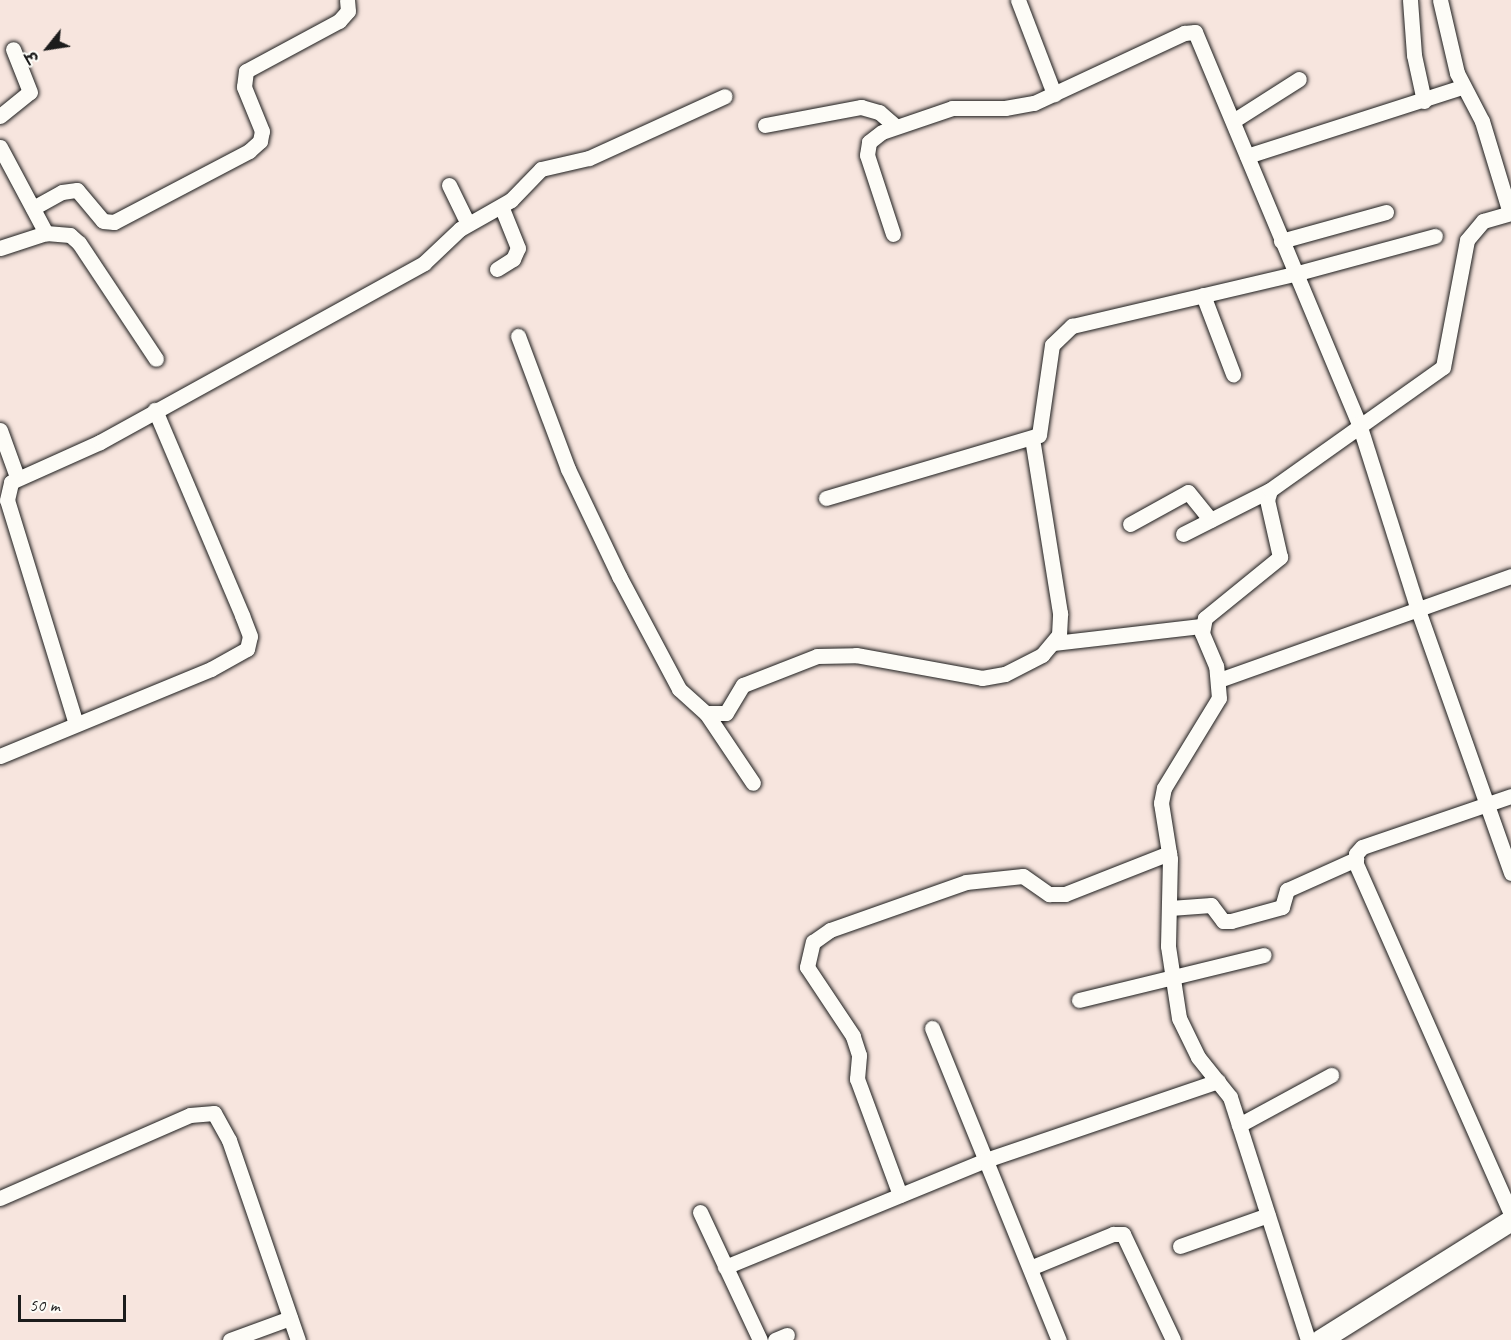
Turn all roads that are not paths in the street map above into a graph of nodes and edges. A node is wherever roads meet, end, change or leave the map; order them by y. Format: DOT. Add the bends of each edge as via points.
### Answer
graph roads {
  1 [pos="347,0"];
  2 [pos="1018,0"];
  3 [pos="1410,0"];
  4 [pos="1440,0"];
  5 [pos="13,50"];
  6 [pos="1299,79"];
  7 [pos="1462,87"];
  8 [pos="1054,94"];
  9 [pos="724,96"];
  10 [pos="1424,101"];
  11 [pos="0,116"];
  12 [pos="1233,121"];
  13 [pos="765,125"];
  14 [pos="895,126"];
  15 [pos="0,147"];
  16 [pos="1247,156"];
  17 [pos="449,185"];
  18 [pos="501,206"];
  19 [pos="33,208"];
  20 [pos="1386,212"];
  21 [pos="1510,213"];
  22 [pos="468,224"];
  23 [pos="46,234"];
  24 [pos="893,234"];
  25 [pos="1435,236"];
  26 [pos="1281,241"];
  27 [pos="0,248"];
  28 [pos="497,269"];
  29 [pos="1294,274"];
  30 [pos="1203,295"];
  31 [pos="518,336"];
  32 [pos="156,359"];
  33 [pos="1233,374"];
  34 [pos="156,410"];
  35 [pos="1359,424"];
  36 [pos="0,430"];
  37 [pos="1032,439"];
  38 [pos="17,477"];
  39 [pos="1270,490"];
  40 [pos="825,498"];
  41 [pos="1211,520"];
  42 [pos="1130,524"];
  43 [pos="1183,534"];
  44 [pos="1511,576"];
  45 [pos="1418,610"];
  46 [pos="1202,626"];
  47 [pos="1054,643"];
  48 [pos="1219,680"];
  49 [pos="706,713"];
  50 [pos="76,724"];
  51 [pos="0,756"];
  52 [pos="753,783"];
  53 [pos="1511,796"];
  54 [pos="1486,806"];
  55 [pos="1168,853"];
  56 [pos="1356,859"];
  57 [pos="1511,873"];
  58 [pos="1170,908"];
  59 [pos="1264,955"];
  60 [pos="1171,979"];
  61 [pos="1079,1000"];
  62 [pos="932,1028"];
  63 [pos="1331,1075"];
  64 [pos="1218,1081"];
  65 [pos="1239,1125"];
  66 [pos="986,1160"];
  67 [pos="900,1196"];
  68 [pos="0,1198"];
  69 [pos="700,1212"];
  70 [pos="1511,1214"];
  71 [pos="1268,1215"];
  72 [pos="1511,1220"];
  73 [pos="1180,1246"];
  74 [pos="725,1266"];
  75 [pos="1030,1268"];
  76 [pos="290,1318"];
  77 [pos="230,1340"];
  78 [pos="298,1340"];
  79 [pos="760,1340"];
  80 [pos="1059,1340"];
  81 [pos="1173,1340"];
  82 [pos="1308,1340"];
  83 [pos="1320,1340"];
  1 -- 19 [label="street" via="348,11 339,21 246,71 243,81 262,136 249,151 114,222 104,221 77,190 62,192"];
  2 -- 8 [label="street"];
  3 -- 10 [label="street" via="1414,55"];
  4 -- 7 [label="street"];
  5 -- 11 [label="street" via="30,92"];
  6 -- 12 [label="street"];
  7 -- 10 [label="street"];
  7 -- 21 [label="street" via="1482,121"];
  8 -- 12 [label="street" via="1190,30 1199,37"];
  8 -- 14 [label="street" via="1019,107 952,108"];
  9 -- 18 [label="street" via="589,158 541,169"];
  10 -- 16 [label="street"];
  12 -- 16 [label="street"];
  13 -- 14 [label="street" via="861,107 879,112"];
  14 -- 24 [label="street" via="869,142 867,155"];
  15 -- 19 [label="street"];
  16 -- 26 [label="street"];
  17 -- 22 [label="street"];
  18 -- 22 [label="street"];
  18 -- 28 [label="street" via="518,248 513,259"];
  19 -- 23 [label="street"];
  20 -- 26 [label="street"];
  21 -- 35 [label="street" via="1483,221 1467,240 1443,367"];
  22 -- 34 [label="street" via="424,263"];
  23 -- 27 [label="street"];
  23 -- 32 [label="street" via="70,235 79,243"];
  25 -- 29 [label="street"];
  26 -- 29 [label="street"];
  29 -- 30 [label="street"];
  29 -- 35 [label="street"];
  30 -- 33 [label="street"];
  30 -- 37 [label="street" via="1072,326 1060,333 1052,345 1042,428"];
  31 -- 49 [label="street" via="568,469 619,576 680,688"];
  34 -- 38 [label="street" via="99,442"];
  34 -- 50 [label="street" via="242,615 250,644 241,655"];
  35 -- 39 [label="street"];
  35 -- 45 [label="street"];
  36 -- 38 [label="street"];
  37 -- 40 [label="street"];
  37 -- 47 [label="street" via="1060,613 1059,635"];
  38 -- 50 [label="street" via="7,488 7,500"];
  39 -- 41 [label="street"];
  39 -- 46 [label="street" via="1267,500 1280,557 1205,618"];
  41 -- 42 [label="street" via="1188,492"];
  41 -- 43 [label="street"];
  44 -- 45 [label="street"];
  45 -- 48 [label="street"];
  45 -- 54 [label="street"];
  46 -- 47 [label="street"];
  46 -- 48 [label="street"];
  47 -- 49 [label="street" via="1042,655 1005,674 982,678 856,655 817,656 743,685 726,713"];
  48 -- 55 [label="street" via="1218,698 1164,788 1161,803"];
  49 -- 52 [label="street"];
  50 -- 51 [label="street"];
  53 -- 54 [label="street"];
  54 -- 56 [label="street" via="1362,847"];
  54 -- 57 [label="street"];
  55 -- 58 [label="street"];
  55 -- 67 [label="street" via="1065,894 1048,894 1034,880 1023,876 966,882 830,930 813,942 807,968 854,1036 859,1055 857,1079"];
  56 -- 58 [label="street" via="1287,890 1282,907 1231,921 1223,921 1211,905"];
  56 -- 70 [label="street"];
  58 -- 60 [label="street"];
  59 -- 60 [label="street"];
  60 -- 61 [label="street"];
  60 -- 64 [label="street" via="1187,1037"];
  62 -- 66 [label="street"];
  63 -- 65 [label="street"];
  64 -- 65 [label="street" via="1230,1097"];
  64 -- 66 [label="street"];
  65 -- 71 [label="street"];
  66 -- 67 [label="street"];
  66 -- 75 [label="street"];
  67 -- 74 [label="street"];
  68 -- 76 [label="street" via="190,1115 214,1113 229,1140"];
  69 -- 74 [label="street"];
  71 -- 73 [label="street"];
  71 -- 82 [label="street"];
  72 -- 83 [label="street"];
  74 -- 79 [label="street"];
  75 -- 80 [label="street"];
  75 -- 81 [label="street" via="1113,1234 1123,1234"];
  76 -- 77 [label="street"];
  76 -- 78 [label="street"];
}
